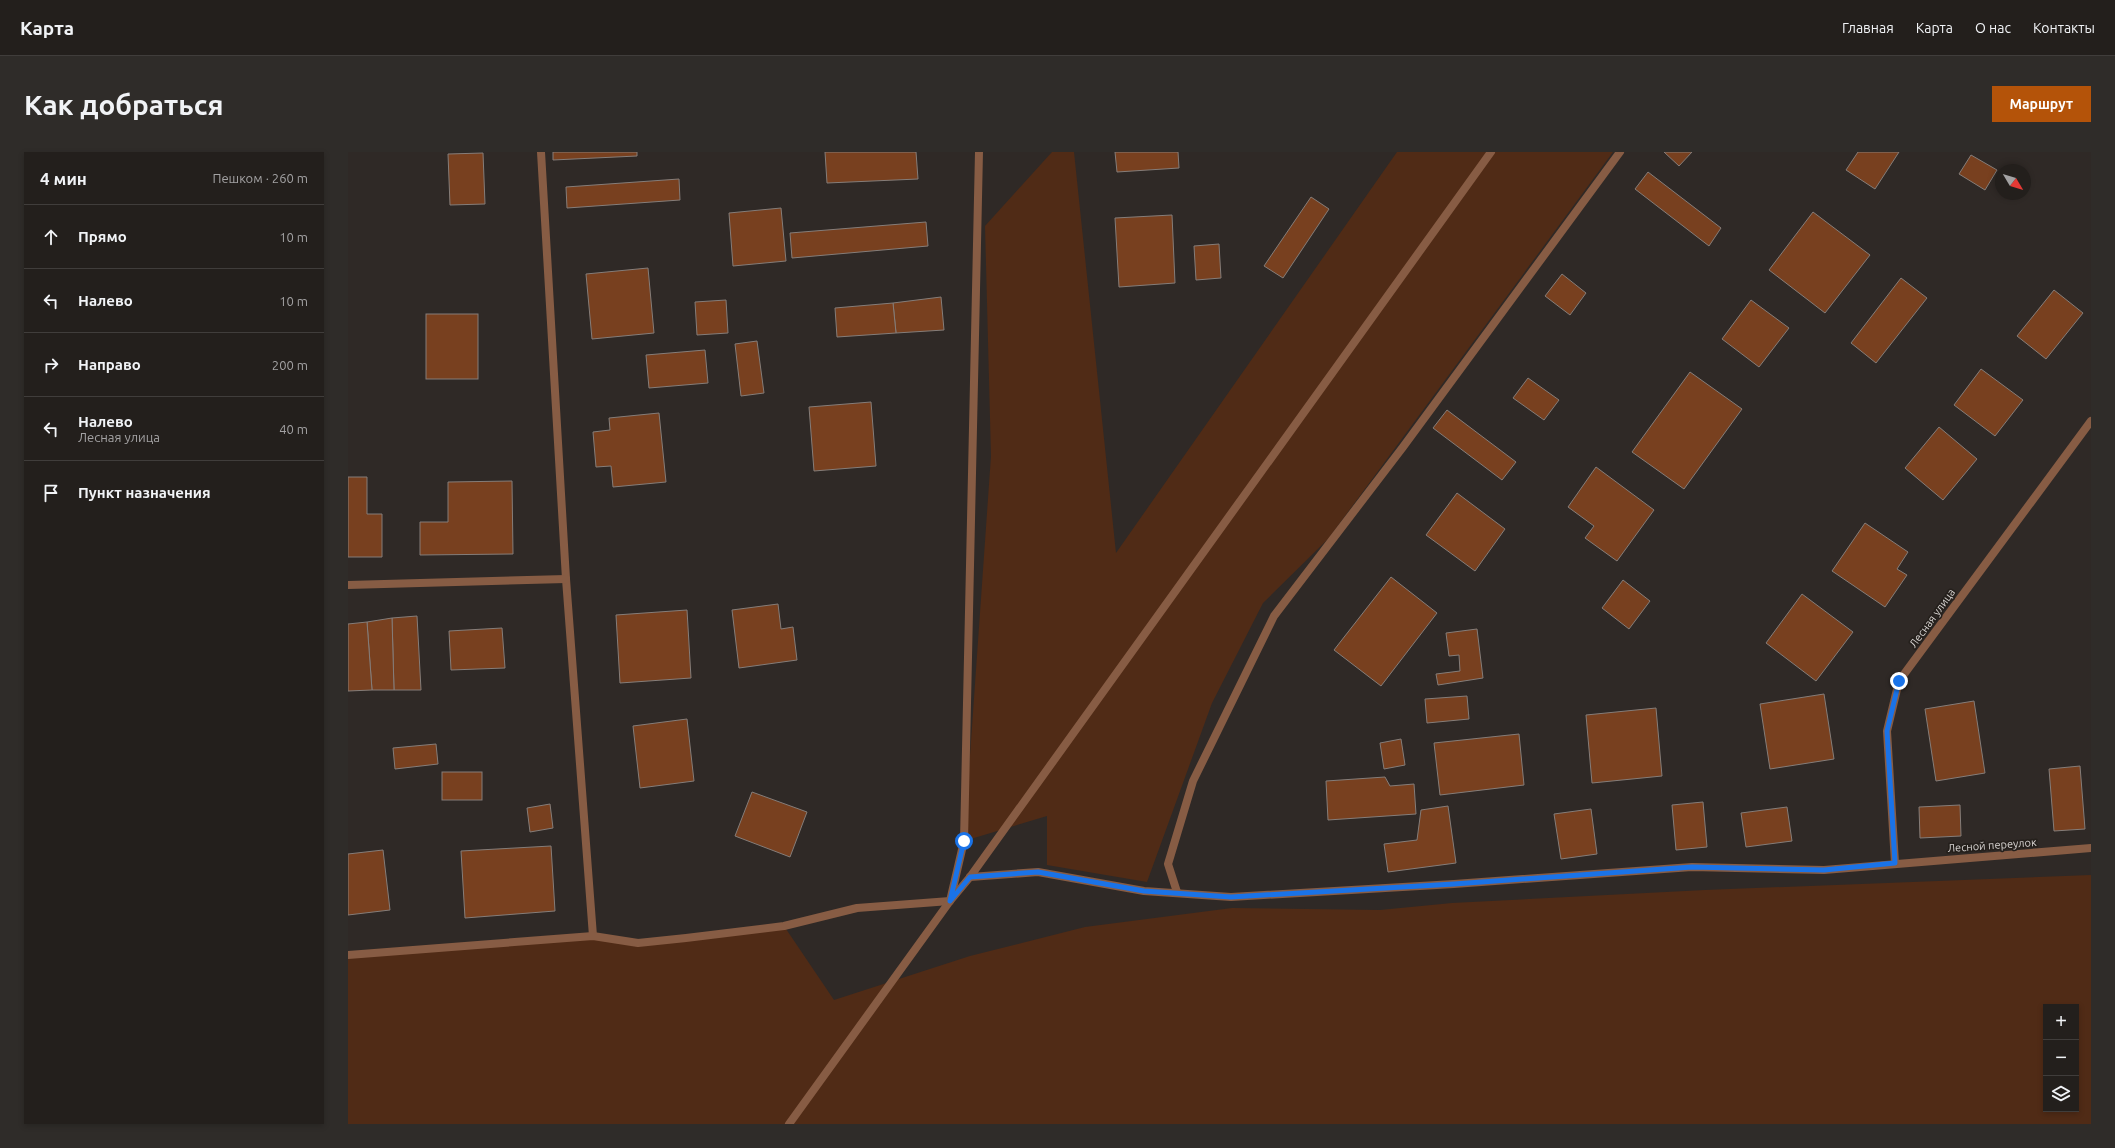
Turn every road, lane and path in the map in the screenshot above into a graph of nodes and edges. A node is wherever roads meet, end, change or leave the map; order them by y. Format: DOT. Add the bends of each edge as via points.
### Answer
graph roads {
  1 [pos="541,152"];
  2 [pos="980,152"];
  3 [pos="1491,152"];
  4 [pos="1620,152"];
  5 [pos="2091,421"];
  6 [pos="566,579"];
  7 [pos="348,585"];
  8 [pos="2091,848"];
  9 [pos="1895,863"];
  10 [pos="970,877"];
  11 [pos="1177,892"];
  12 [pos="950,901"];
  13 [pos="592,936"];
  14 [pos="348,955"];
  15 [pos="789,1124"];
  1 -- 6 [label="street"];
  2 -- 12 [label="street" via="964,841"];
  3 -- 10 [label="street"];
  4 -- 11 [label="street" via="1403,447 1274,616 1194,781 1168,864"];
  5 -- 9 [label="street, Лесная улица" via="1899,681 1887,731"];
  6 -- 7 [label="street"];
  6 -- 13 [label="street"];
  8 -- 9 [label="street, Лесной переулок"];
  9 -- 11 [label="street, Лесной переулок" via="1824,870 1692,867 1231,897"];
  10 -- 11 [label="street, Лесной переулок" via="1038,872 1144,891"];
  10 -- 12 [label="street"];
  12 -- 13 [label="street" via="858,908 784,926 686,938 638,942"];
  12 -- 15 [label="street"];
  13 -- 14 [label="street"];
}
